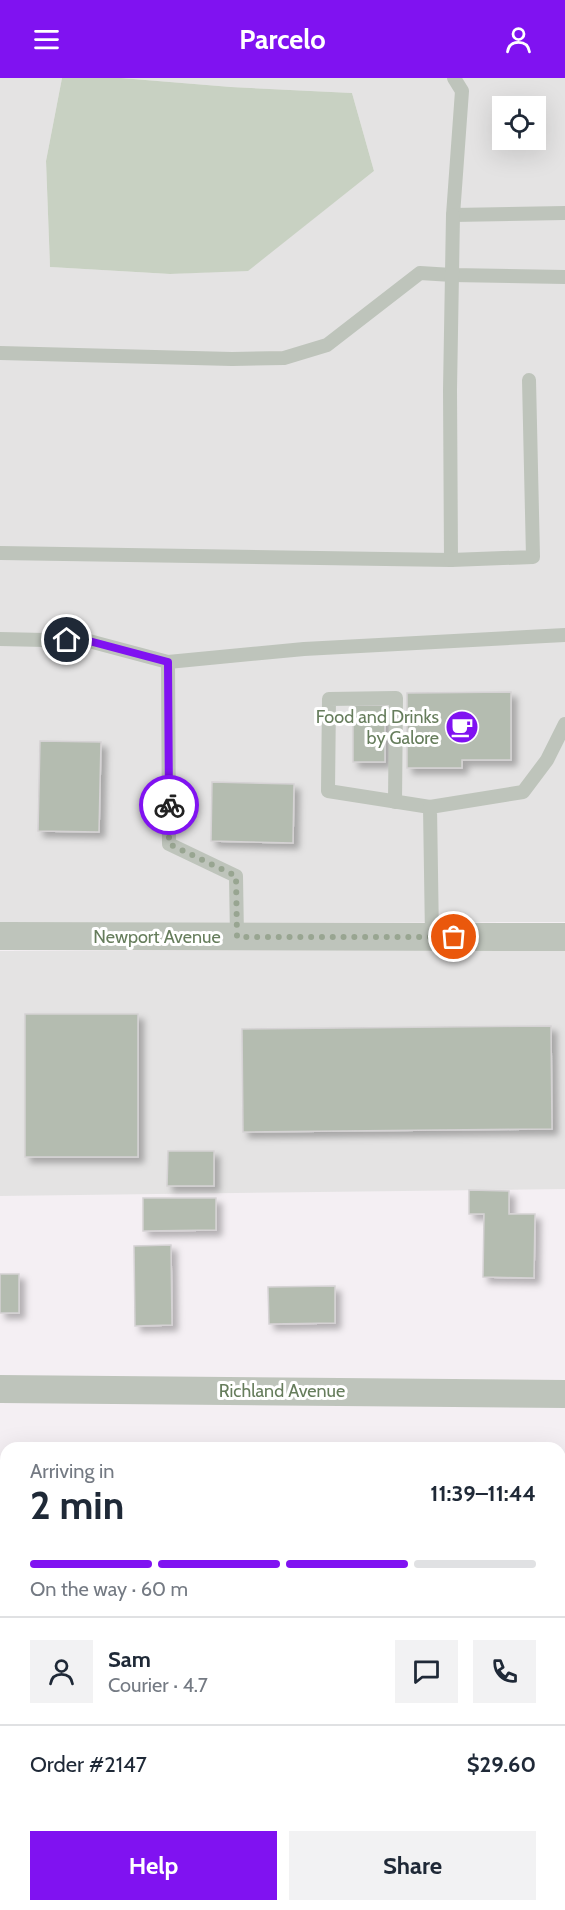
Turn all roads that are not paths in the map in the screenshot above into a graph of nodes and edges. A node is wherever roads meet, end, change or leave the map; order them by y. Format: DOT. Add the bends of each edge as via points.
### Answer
graph roads {
  1 [pos="454,78"];
  2 [pos="565,213"];
  3 [pos="453,215"];
  4 [pos="452,275"];
  5 [pos="565,276"];
  6 [pos="0,353"];
  7 [pos="529,380"];
  8 [pos="0,553"];
  9 [pos="452,560"];
  10 [pos="565,636"];
  11 [pos="0,639"];
  12 [pos="168,662"];
  13 [pos="565,724"];
  14 [pos="395,802"];
  15 [pos="430,807"];
  16 [pos="0,936"];
  17 [pos="237,937"];
  18 [pos="432,937"];
  19 [pos="565,937"];
  20 [pos="0,1389"];
  21 [pos="565,1394"];
  1 -- 3 [label="lane" via="462,91"];
  2 -- 3 [label="lane"];
  3 -- 4 [label="lane"];
  4 -- 5 [label="lane"];
  4 -- 6 [label="lane" via="420,273 327,345 284,358"];
  4 -- 9 [label="lane"];
  7 -- 9 [label="lane" via="533,557"];
  8 -- 9 [label="lane"];
  10 -- 12 [label="lane" via="304,649"];
  11 -- 12 [label="lane" via="89,641"];
  12 -- 17 [label="lane" via="169,844 236,876"];
  13 -- 15 [label="lane" via="547,760 523,792"];
  14 -- 14 [label="lane" via="328,791 329,699 396,698"];
  14 -- 15 [label="lane"];
  15 -- 18 [label="lane"];
  16 -- 17 [label="street, Newport Avenue"];
  17 -- 18 [label="street, Newport Avenue"];
  18 -- 19 [label="street, Newport Avenue"];
  20 -- 21 [label="street, Richland Avenue"];
}
